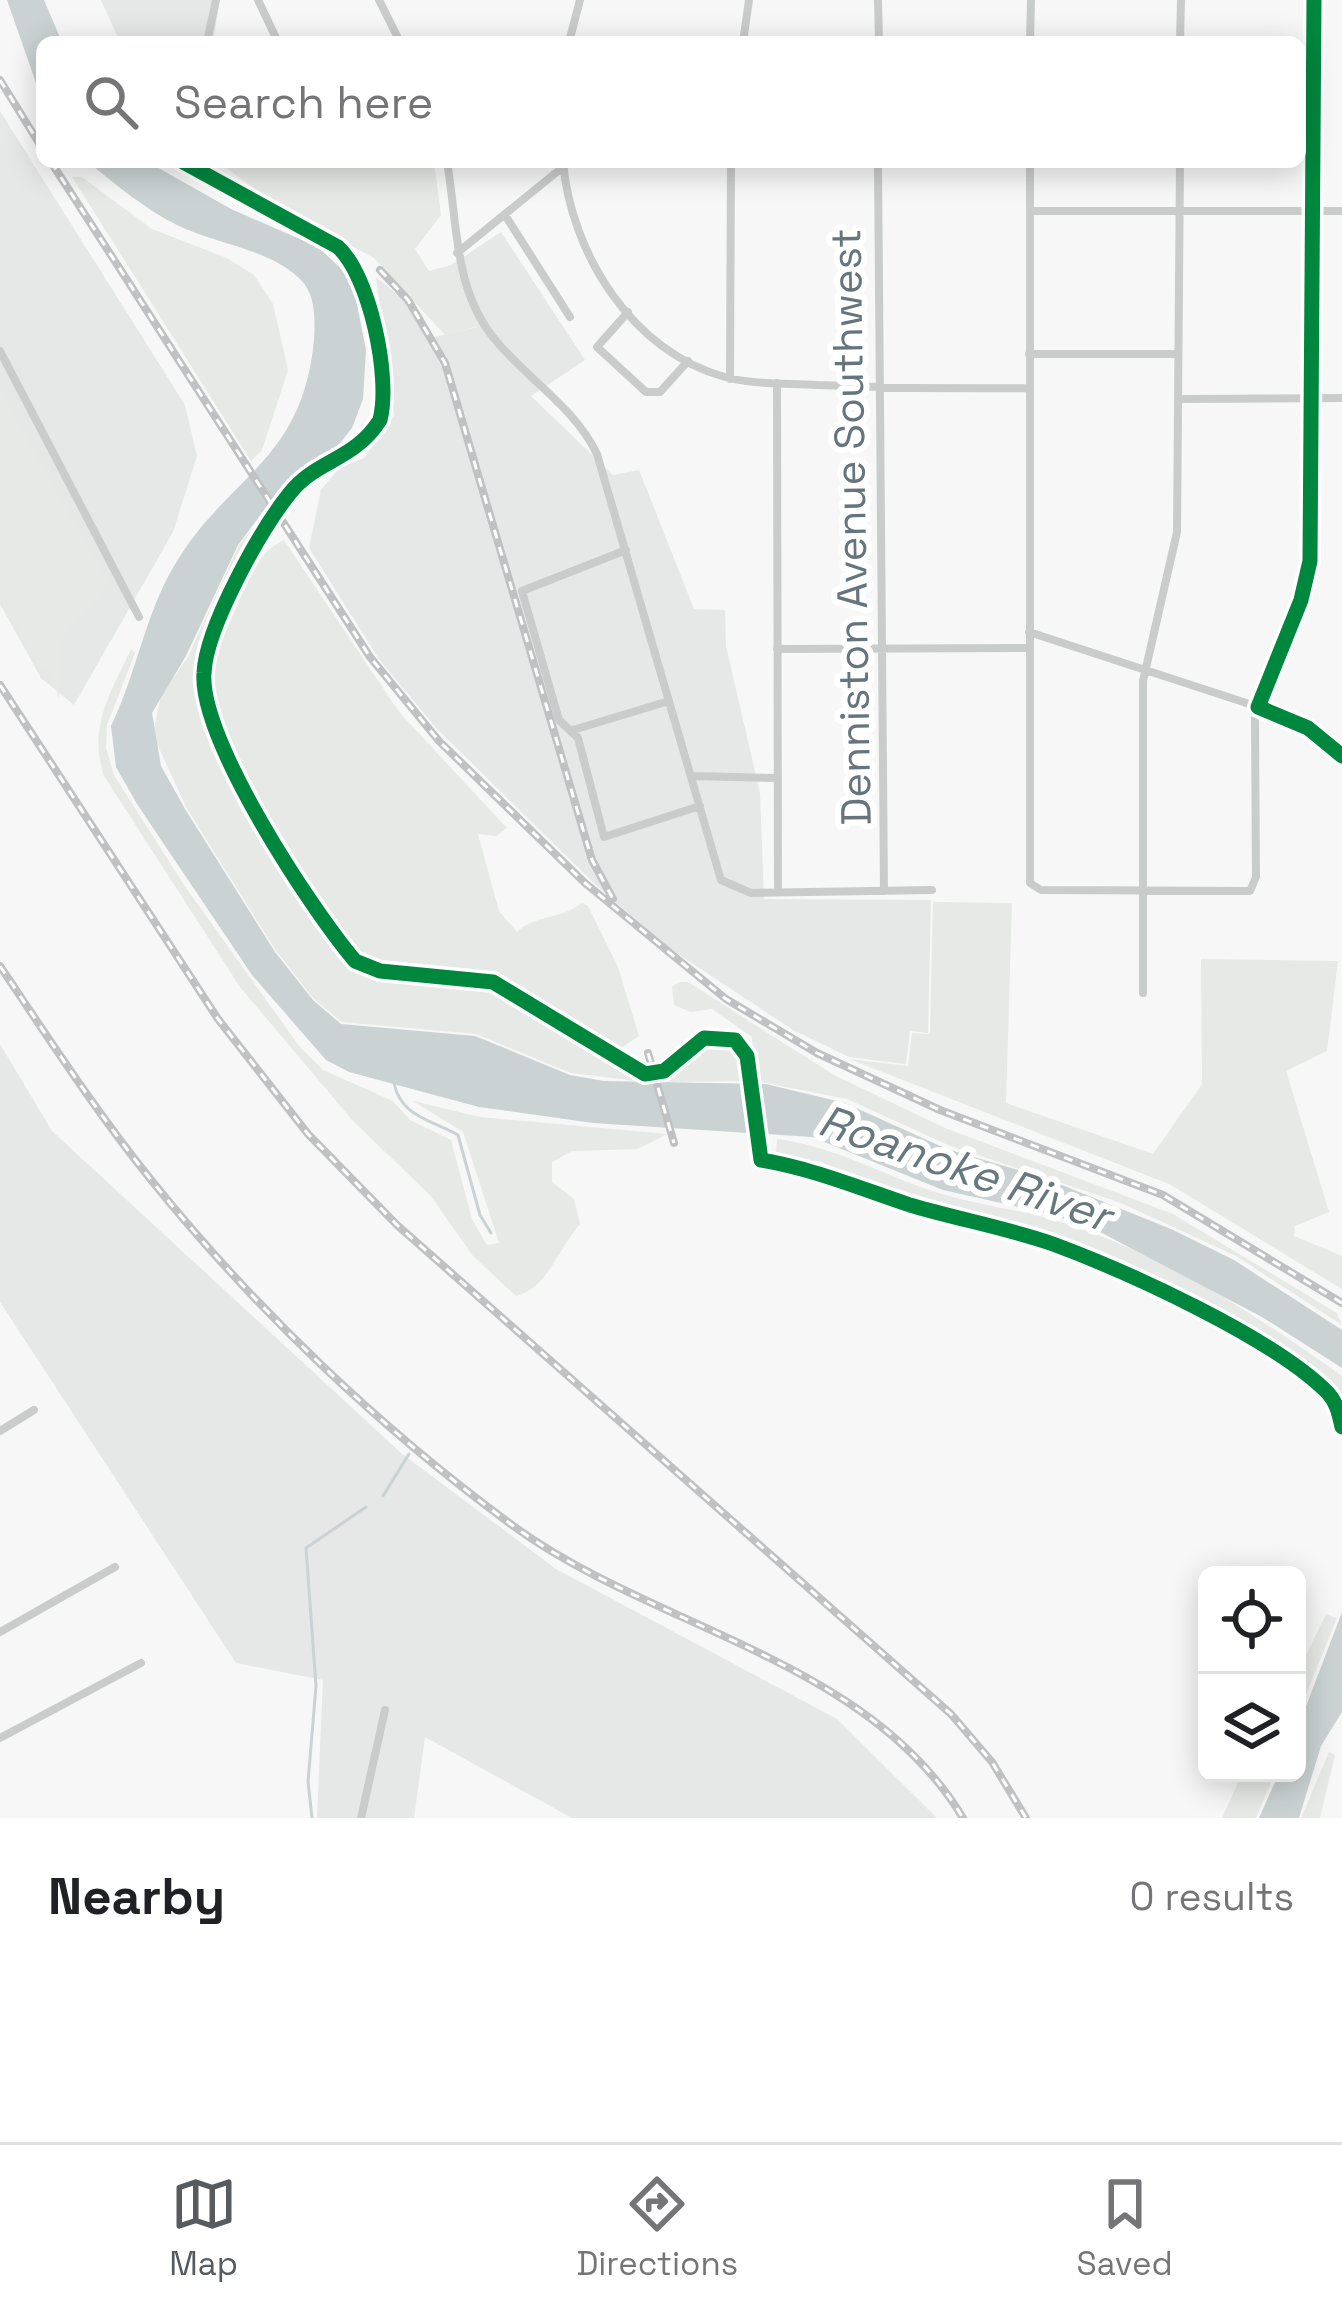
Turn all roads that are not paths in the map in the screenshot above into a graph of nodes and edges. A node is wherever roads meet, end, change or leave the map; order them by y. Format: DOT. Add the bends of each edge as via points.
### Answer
graph roads {
  1 [pos="216,0"];
  2 [pos="258,0"];
  3 [pos="379,0"];
  4 [pos="580,0"];
  5 [pos="749,0"];
  6 [pos="878,0"];
  7 [pos="1031,0"];
  8 [pos="1181,0"];
  9 [pos="1314,0"];
  10 [pos="208,36"];
  11 [pos="275,36"];
  12 [pos="397,36"];
  13 [pos="571,36"];
  14 [pos="744,36"];
  15 [pos="878,36"];
  16 [pos="1030,36"];
  17 [pos="1180,36"];
  18 [pos="448,168"];
  19 [pos="560,168"];
  20 [pos="564,168"];
  21 [pos="730,168"];
  22 [pos="878,168"];
  23 [pos="1030,168"];
  24 [pos="1180,168"];
  25 [pos="1030,211"];
  26 [pos="1180,211"];
  27 [pos="1313,211"];
  28 [pos="1342,211"];
  29 [pos="505,215"];
  30 [pos="457,253"];
  31 [pos="628,312"];
  32 [pos="570,317"];
  33 [pos="0,351"];
  34 [pos="1029,354"];
  35 [pos="1178,354"];
  36 [pos="688,362"];
  37 [pos="730,379"];
  38 [pos="777,383"];
  39 [pos="879,387"];
  40 [pos="1029,388"];
  41 [pos="1313,398"];
  42 [pos="1342,398"];
  43 [pos="1178,399"];
  44 [pos="626,550"];
  45 [pos="139,616"];
  46 [pos="1030,632"];
  47 [pos="1030,648"];
  48 [pos="777,649"];
  49 [pos="884,649"];
  50 [pos="1144,671"];
  51 [pos="669,701"];
  52 [pos="1258,707"];
  53 [pos="571,730"];
  54 [pos="1342,756"];
  55 [pos="691,776"];
  56 [pos="778,778"];
  57 [pos="700,806"];
  58 [pos="932,890"];
  59 [pos="1143,890"];
  60 [pos="884,891"];
  61 [pos="778,892"];
  62 [pos="1143,993"];
  63 [pos="34,1410"];
  64 [pos="0,1431"];
  65 [pos="115,1567"];
  66 [pos="0,1632"];
  67 [pos="141,1663"];
  68 [pos="385,1710"];
  69 [pos="0,1737"];
  70 [pos="361,1818"];
  1 -- 10 [label="street"];
  2 -- 11 [label="street"];
  3 -- 12 [label="street"];
  4 -- 13 [label="street"];
  5 -- 14 [label="street"];
  6 -- 15 [label="street"];
  7 -- 16 [label="street"];
  8 -- 17 [label="street"];
  9 -- 27 [label="street"];
  18 -- 30 [label="street"];
  19 -- 29 [label="street"];
  20 -- 31 [label="street" via="581,243"];
  21 -- 37 [label="street"];
  22 -- 39 [label="street, Denniston Avenue Southwest"];
  23 -- 25 [label="street"];
  24 -- 26 [label="street"];
  25 -- 26 [label="street"];
  25 -- 34 [label="street"];
  26 -- 27 [label="street"];
  26 -- 35 [label="street"];
  27 -- 28 [label="street"];
  27 -- 41 [label="street"];
  29 -- 30 [label="street"];
  29 -- 32 [label="street"];
  30 -- 44 [label="street" via="489,332 590,438"];
  31 -- 36 [label="street"];
  31 -- 36 [label="street" via="597,347 646,392 660,392"];
  33 -- 45 [label="street"];
  34 -- 35 [label="street"];
  34 -- 40 [label="street"];
  35 -- 43 [label="street"];
  36 -- 37 [label="street"];
  37 -- 38 [label="street"];
  38 -- 39 [label="street"];
  38 -- 48 [label="street"];
  39 -- 40 [label="street"];
  39 -- 49 [label="street, Denniston Avenue Southwest"];
  40 -- 46 [label="street"];
  41 -- 42 [label="street"];
  41 -- 43 [label="street"];
  41 -- 52 [label="street" via="1306,584"];
  43 -- 50 [label="street" via="1176,543"];
  44 -- 51 [label="street"];
  44 -- 53 [label="street" via="522,591 559,720"];
  46 -- 47 [label="street"];
  46 -- 50 [label="street"];
  47 -- 49 [label="street"];
  47 -- 59 [label="street" via="1032,886"];
  48 -- 49 [label="street"];
  48 -- 56 [label="street"];
  49 -- 60 [label="street, Denniston Avenue Southwest"];
  50 -- 52 [label="street"];
  50 -- 59 [label="street"];
  51 -- 53 [label="street"];
  51 -- 55 [label="street"];
  52 -- 54 [label="street" via="1308,728"];
  52 -- 59 [label="street" via="1255,886"];
  53 -- 57 [label="street" via="604,837"];
  55 -- 56 [label="street"];
  55 -- 57 [label="street"];
  56 -- 61 [label="street"];
  57 -- 61 [label="street" via="725,885"];
  58 -- 60 [label="street"];
  59 -- 62 [label="street"];
  60 -- 61 [label="street"];
  63 -- 64 [label="street"];
  65 -- 66 [label="street"];
  67 -- 69 [label="street"];
  68 -- 70 [label="street"];
}
